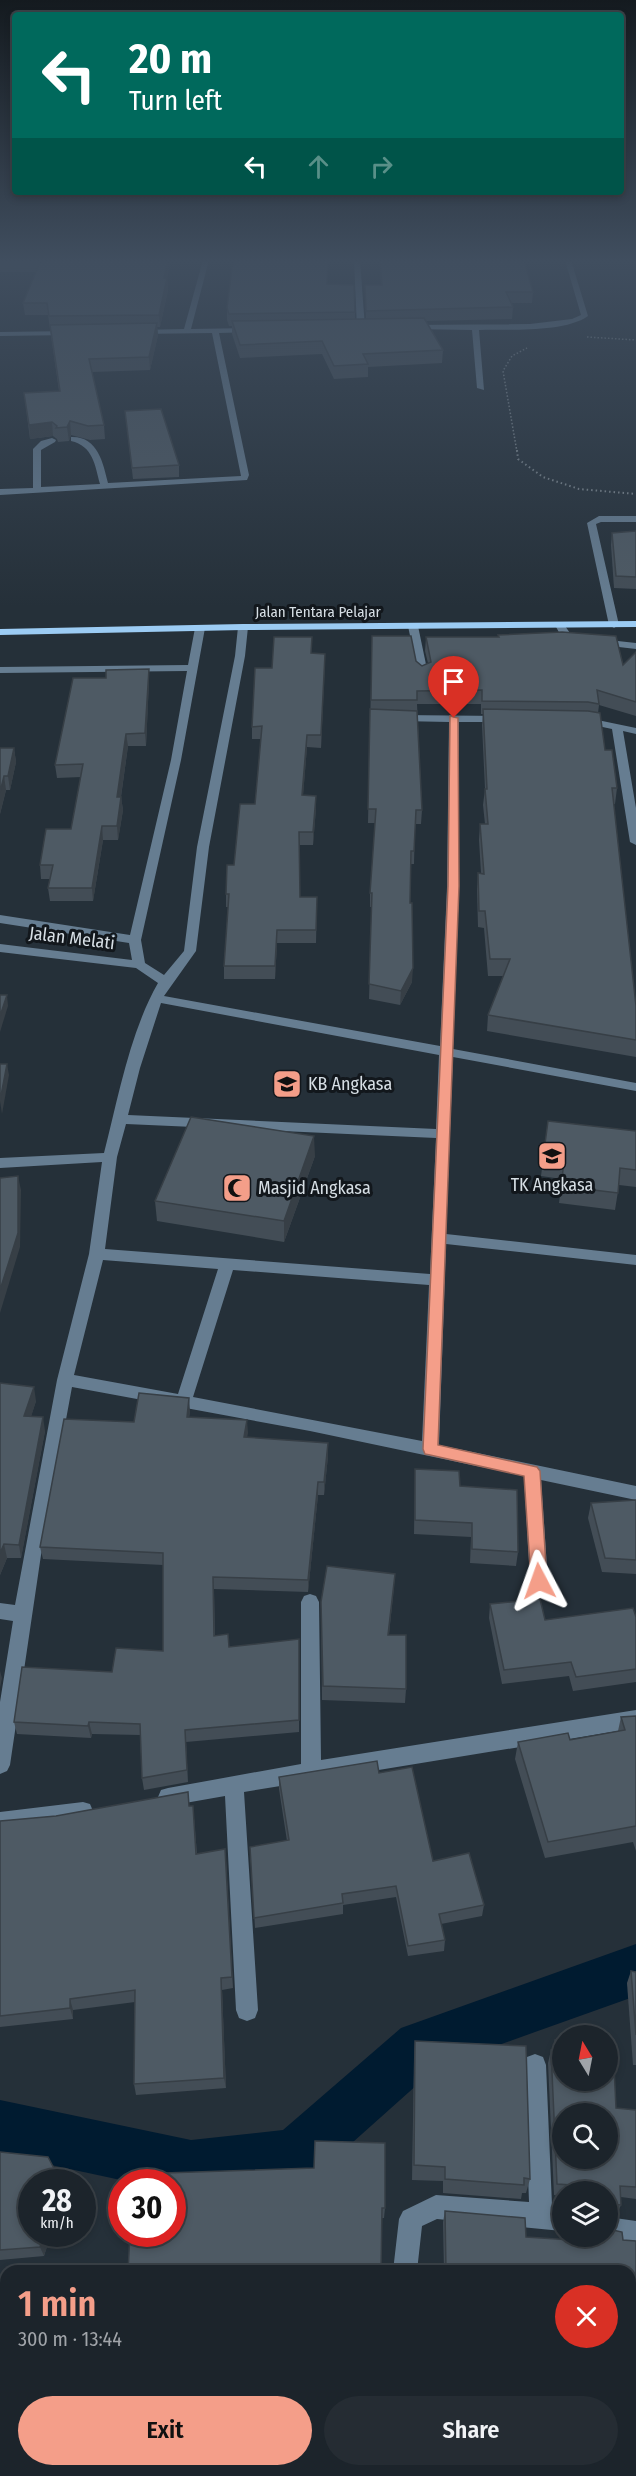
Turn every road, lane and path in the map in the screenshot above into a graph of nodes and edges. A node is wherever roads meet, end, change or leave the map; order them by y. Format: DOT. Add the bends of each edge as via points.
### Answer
graph roads {
  1 [pos="224,376"];
  2 [pos="480,376"];
  3 [pos="504,376"];
  4 [pos="481,388"];
  5 [pos="74,439"];
  6 [pos="52,440"];
  7 [pos="105,487"];
  8 [pos="37,490"];
  9 [pos="0,492"];
  10 [pos="636,494"];
  11 [pos="636,519"];
  12 [pos="636,624"];
  13 [pos="560,625"];
  14 [pos="614,625"];
  15 [pos="413,626"];
  16 [pos="243,627"];
  17 [pos="200,628"];
  18 [pos="0,632"];
  19 [pos="636,646"];
  20 [pos="193,668"];
  21 [pos="0,670"];
  22 [pos="423,674"];
  23 [pos="383,718"];
  24 [pos="454,718"];
  25 [pos="514,719"];
  26 [pos="574,720"];
  27 [pos="617,726"];
  28 [pos="636,731"];
  29 [pos="636,842"];
  30 [pos="0,919"];
  31 [pos="135,940"];
  32 [pos="0,948"];
  33 [pos="139,965"];
  34 [pos="165,982"];
  35 [pos="156,998"];
  36 [pos="446,1052"];
  37 [pos="636,1087"];
  38 [pos="121,1119"];
  39 [pos="443,1134"];
  40 [pos="110,1157"];
  41 [pos="0,1163"];
  42 [pos="438,1238"];
  43 [pos="97,1254"];
  44 [pos="636,1260"];
  45 [pos="227,1264"];
  46 [pos="436,1280"];
  47 [pos="65,1380"];
  48 [pos="184,1400"];
  49 [pos="430,1449"];
  50 [pos="532,1471"];
  51 [pos="636,1493"];
  52 [pos="539,1581"];
  53 [pos="310,1602"];
  54 [pos="0,1611"];
  55 [pos="24,1614"];
  56 [pos="636,1719"];
  57 [pos="0,1761"];
  58 [pos="311,1771"];
  59 [pos="234,1785"];
  60 [pos="154,1799"];
  61 [pos="98,1809"];
  62 [pos="0,1822"];
  63 [pos="247,2010"];
  64 [pos="535,2065"];
  65 [pos="552,2217"];
  66 [pos="618,2230"];
  67 [pos="636,2233"];
  68 [pos="406,2265"];
  1 -- 7 [label="street" via="244,478"];
  2 -- 4 [label="street"];
  3 -- 10 [label="path" via="518,459 543,477 579,489"];
  5 -- 7 [label="street" via="93,448"];
  6 -- 8 [label="street" via="37,449"];
  7 -- 8 [label="street"];
  8 -- 9 [label="street"];
  11 -- 14 [label="street" via="599,519 591,523"];
  12 -- 14 [label="main road, Jalan Tentara Pelajar"];
  13 -- 14 [label="main road, Jalan Tentara Pelajar"];
  13 -- 15 [label="main road, Jalan Tentara Pelajar"];
  13 -- 19 [label="street" via="570,639"];
  15 -- 16 [label="main road, Jalan Tentara Pelajar"];
  15 -- 22 [label="street"];
  16 -- 17 [label="main road, Jalan Tentara Pelajar"];
  16 -- 34 [label="street" via="203,847 190,951"];
  17 -- 18 [label="main road, Jalan Tentara Pelajar"];
  17 -- 20 [label="street"];
  20 -- 21 [label="street"];
  20 -- 31 [label="street"];
  23 -- 24 [label="street"];
  24 -- 25 [label="street"];
  24 -- 36 [label="street" via="453,886"];
  26 -- 27 [label="street"];
  27 -- 28 [label="street"];
  27 -- 29 [label="street"];
  30 -- 31 [label="street"];
  31 -- 33 [label="street"];
  32 -- 33 [label="street, Jalan Melati"];
  33 -- 34 [label="street"];
  34 -- 35 [label="street"];
  35 -- 36 [label="street"];
  35 -- 38 [label="street"];
  36 -- 37 [label="street"];
  36 -- 39 [label="street"];
  38 -- 39 [label="street"];
  38 -- 40 [label="street"];
  39 -- 42 [label="street"];
  40 -- 41 [label="street"];
  40 -- 43 [label="street"];
  42 -- 44 [label="street"];
  42 -- 46 [label="street"];
  43 -- 45 [label="street"];
  43 -- 47 [label="street"];
  45 -- 46 [label="street"];
  45 -- 48 [label="street"];
  46 -- 49 [label="street"];
  47 -- 48 [label="street"];
  47 -- 55 [label="street"];
  48 -- 49 [label="street"];
  49 -- 50 [label="street"];
  50 -- 51 [label="street"];
  50 -- 52 [label="street"];
  53 -- 58 [label="street"];
  54 -- 55 [label="street"];
  55 -- 57 [label="street"];
  56 -- 58 [label="street"];
  58 -- 59 [label="street"];
  59 -- 60 [label="street"];
  59 -- 63 [label="street"];
  61 -- 62 [label="street"];
  64 -- 65 [label="street"];
  65 -- 68 [label="street" via="435,2207 411,2219"];
  66 -- 67 [label="street"];
}
